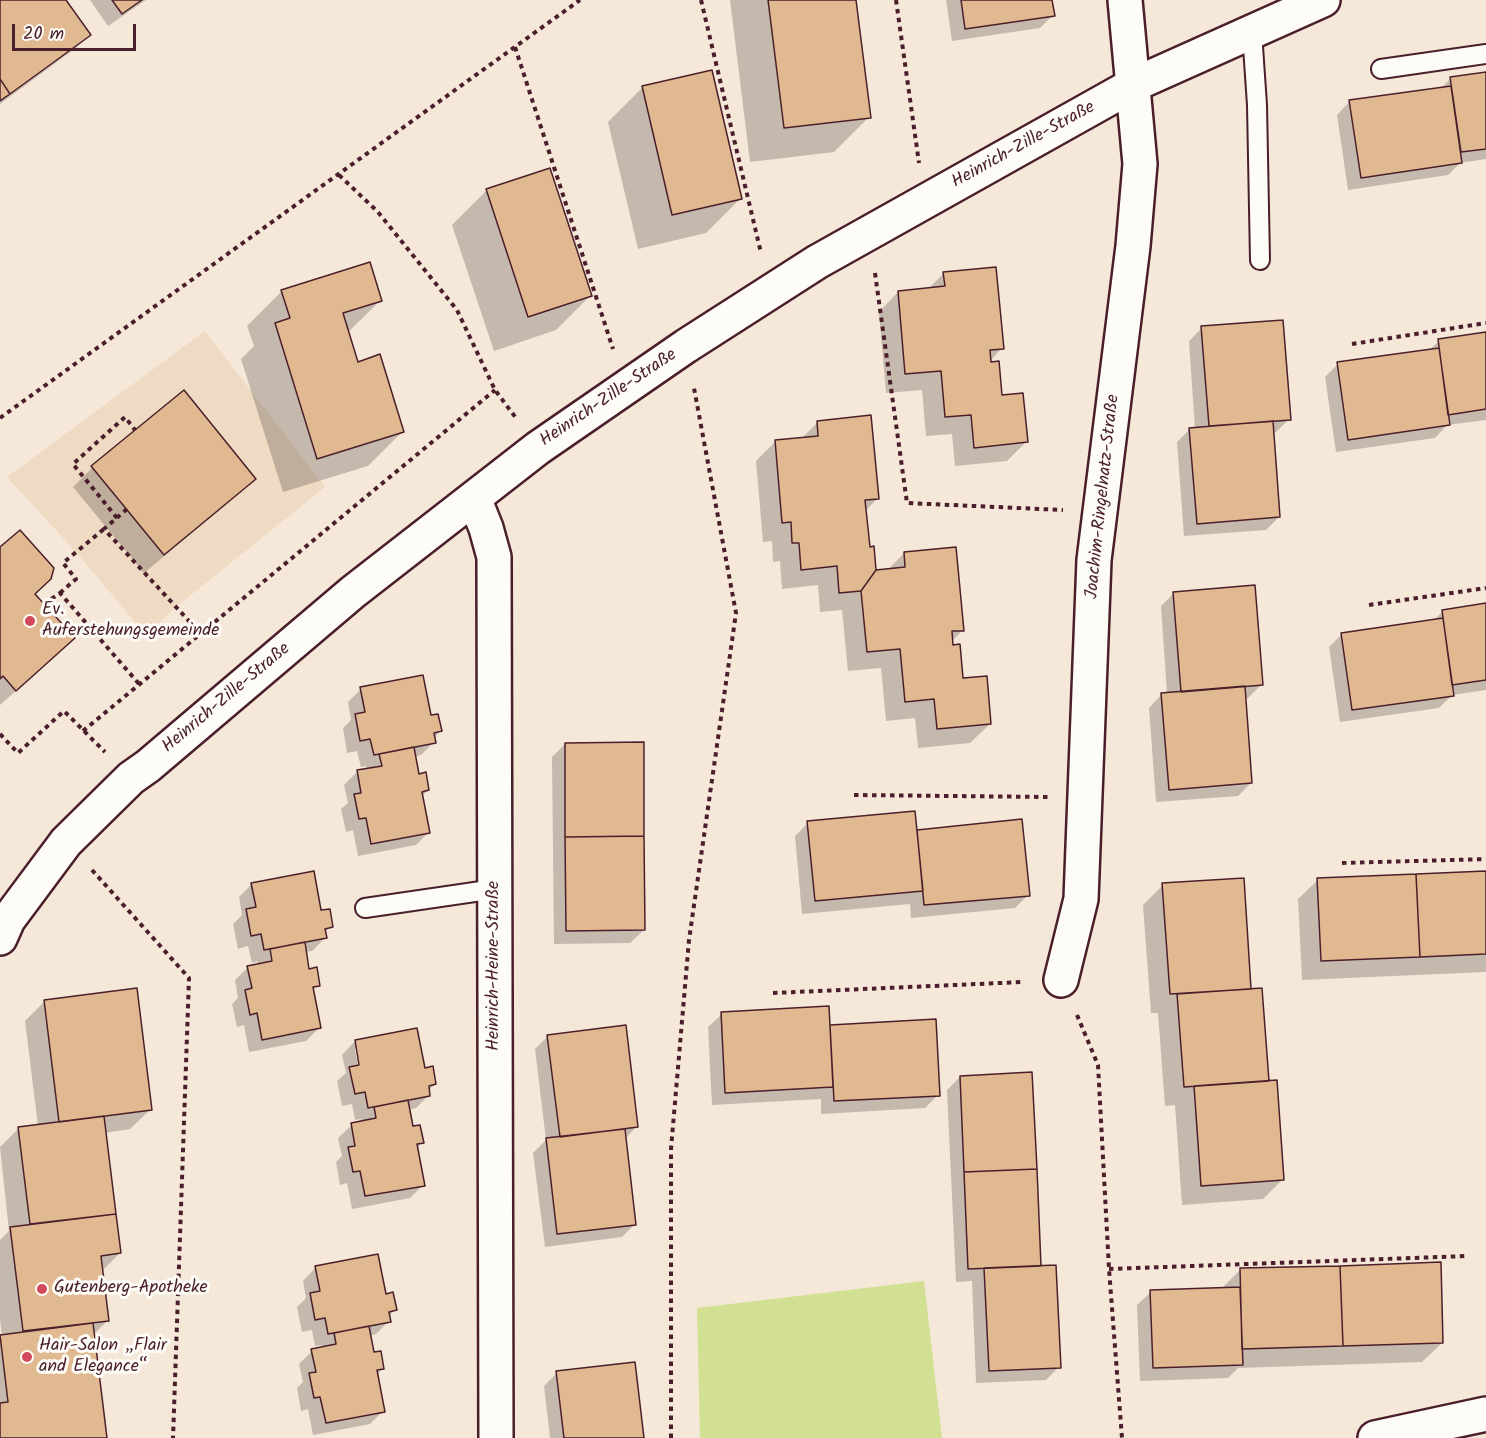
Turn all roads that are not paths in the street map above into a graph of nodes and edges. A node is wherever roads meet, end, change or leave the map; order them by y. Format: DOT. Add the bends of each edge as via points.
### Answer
graph roads {
  1 [pos="1125,0"];
  2 [pos="1323,0"];
  3 [pos="1252,32"];
  4 [pos="1486,54"];
  5 [pos="1381,69"];
  6 [pos="1133,86"];
  7 [pos="1260,260"];
  8 [pos="474,498"];
  9 [pos="495,889"];
  10 [pos="365,908"];
  11 [pos="0,938"];
  12 [pos="1061,980"];
  13 [pos="1486,1414"];
  14 [pos="496,1438"];
  15 [pos="1375,1438"];
  1 -- 6 [label="street, Joachim-Ringelnatz-Straße"];
  2 -- 3 [label="street, Heinrich-Zille-Straße"];
  3 -- 6 [label="street, Heinrich-Zille-Straße"];
  3 -- 7 [label="lane"];
  4 -- 5 [label="lane"];
  6 -- 8 [label="street, Heinrich-Zille-Straße" via="817,262 686,346 538,448"];
  6 -- 12 [label="street, Joachim-Ringelnatz-Straße" via="1140,164 1094,560 1081,899"];
  8 -- 9 [label="street, Heinrich-Heine-Straße" via="494,557"];
  8 -- 11 [label="street, Heinrich-Zille-Straße" via="353,592 131,778 66,842 8,920"];
  9 -- 10 [label="lane"];
  9 -- 14 [label="street, Heinrich-Heine-Straße"];
  13 -- 15 [label="street"];
}
